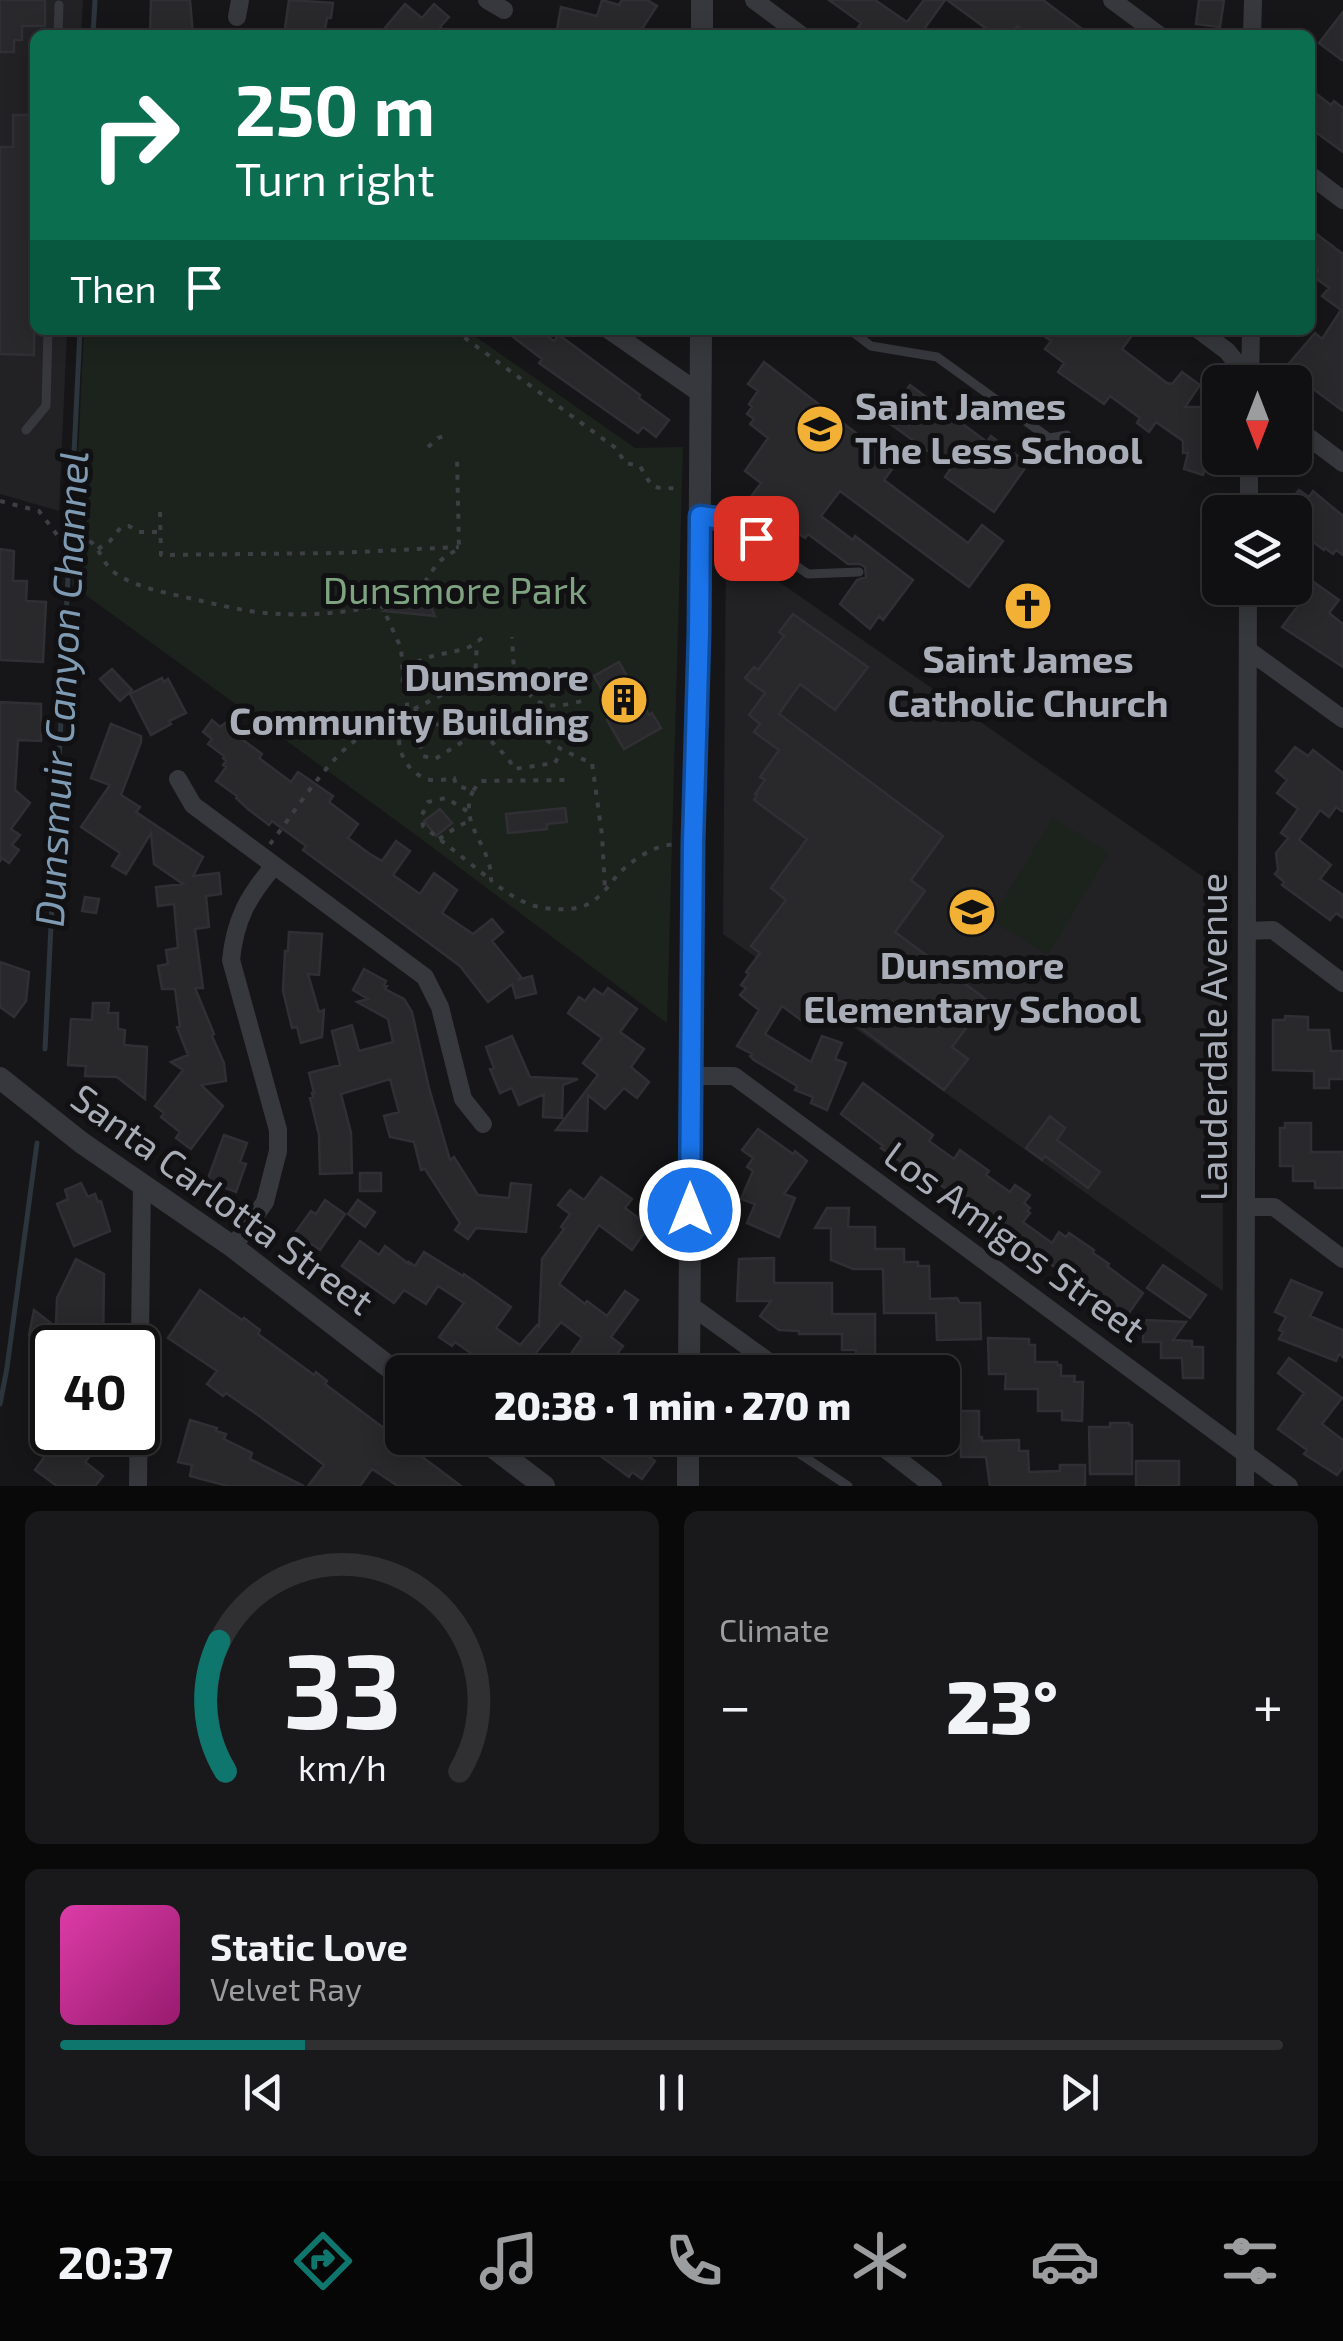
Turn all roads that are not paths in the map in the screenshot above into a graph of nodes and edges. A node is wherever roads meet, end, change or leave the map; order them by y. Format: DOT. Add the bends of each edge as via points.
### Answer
graph roads {
  1 [pos="486,0"];
  2 [pos="702,0"];
  3 [pos="754,0"];
  4 [pos="1112,0"];
  5 [pos="1253,0"];
  6 [pos="59,5"];
  7 [pos="504,10"];
  8 [pos="58,30"];
  9 [pos="702,30"];
  10 [pos="795,30"];
  11 [pos="1152,30"];
  12 [pos="1252,30"];
  13 [pos="1315,179"];
  14 [pos="1343,200"];
  15 [pos="48,335"];
  16 [pos="616,335"];
  17 [pos="702,335"];
  18 [pos="857,335"];
  19 [pos="1206,335"];
  20 [pos="1250,335"];
  21 [pos="1238,365"];
  22 [pos="1251,365"];
  23 [pos="702,394"];
  24 [pos="26,430"];
  25 [pos="1067,435"];
  26 [pos="1312,439"];
  27 [pos="1343,462"];
  28 [pos="700,516"];
  29 [pos="859,572"];
  30 [pos="1248,605"];
  31 [pos="1248,650"];
  32 [pos="1343,720"];
  33 [pos="178,779"];
  34 [pos="268,861"];
  35 [pos="1248,931"];
  36 [pos="1343,982"];
  37 [pos="692,1076"];
  38 [pos="0,1078"];
  39 [pos="483,1124"];
  40 [pos="142,1183"];
  41 [pos="1246,1207"];
  42 [pos="233,1248"];
  43 [pos="1343,1259"];
  44 [pos="690,1305"];
  45 [pos="689,1355"];
  46 [pos="759,1355"];
  47 [pos="385,1364"];
  48 [pos="1245,1453"];
  49 [pos="503,1455"];
  50 [pos="688,1455"];
  51 [pos="802,1455"];
  52 [pos="893,1455"];
  53 [pos="138,1486"];
  54 [pos="544,1486"];
  55 [pos="688,1486"];
  56 [pos="848,1486"];
  57 [pos="933,1486"];
  58 [pos="1244,1486"];
  59 [pos="1288,1486"];
  1 -- 7 [label="street"];
  2 -- 9 [label="street"];
  3 -- 10 [label="street"];
  4 -- 11 [label="street"];
  5 -- 12 [label="street"];
  6 -- 8 [label="lane"];
  13 -- 14 [label="street"];
  15 -- 24 [label="lane" via="46,406"];
  16 -- 23 [label="street"];
  17 -- 23 [label="street"];
  18 -- 25 [label="lane" via="871,346 937,357 1049,438"];
  19 -- 21 [label="street"];
  20 -- 22 [label="street"];
  23 -- 28 [label="street"];
  26 -- 27 [label="street"];
  28 -- 29 [label="lane" via="730,520 808,574"];
  28 -- 37 [label="street"];
  30 -- 31 [label="street, Lauderdale Avenue"];
  31 -- 32 [label="street"];
  31 -- 35 [label="street, Lauderdale Avenue"];
  33 -- 34 [label="street" via="193,805"];
  34 -- 39 [label="street" via="425,977 440,1007 463,1099"];
  34 -- 42 [label="street" via="240,915 231,960 278,1130 278,1151 266,1202"];
  35 -- 36 [label="street" via="1273,930"];
  35 -- 41 [label="street, Lauderdale Avenue"];
  37 -- 44 [label="street"];
  37 -- 48 [label="street, Los Amigos Street" via="734,1076"];
  38 -- 40 [label="street, Santa Carlotta Street"];
  40 -- 42 [label="street, Santa Carlotta Street"];
  40 -- 53 [label="street"];
  41 -- 43 [label="street" via="1274,1207"];
  41 -- 48 [label="street, Lauderdale Avenue"];
  42 -- 47 [label="street, Santa Carlotta Street"];
  44 -- 45 [label="street"];
  44 -- 46 [label="street"];
  48 -- 58 [label="street, Lauderdale Avenue"];
  48 -- 59 [label="street, Los Amigos Street"];
  49 -- 54 [label="street"];
  50 -- 55 [label="street"];
  51 -- 56 [label="lane"];
  52 -- 57 [label="street"];
}
